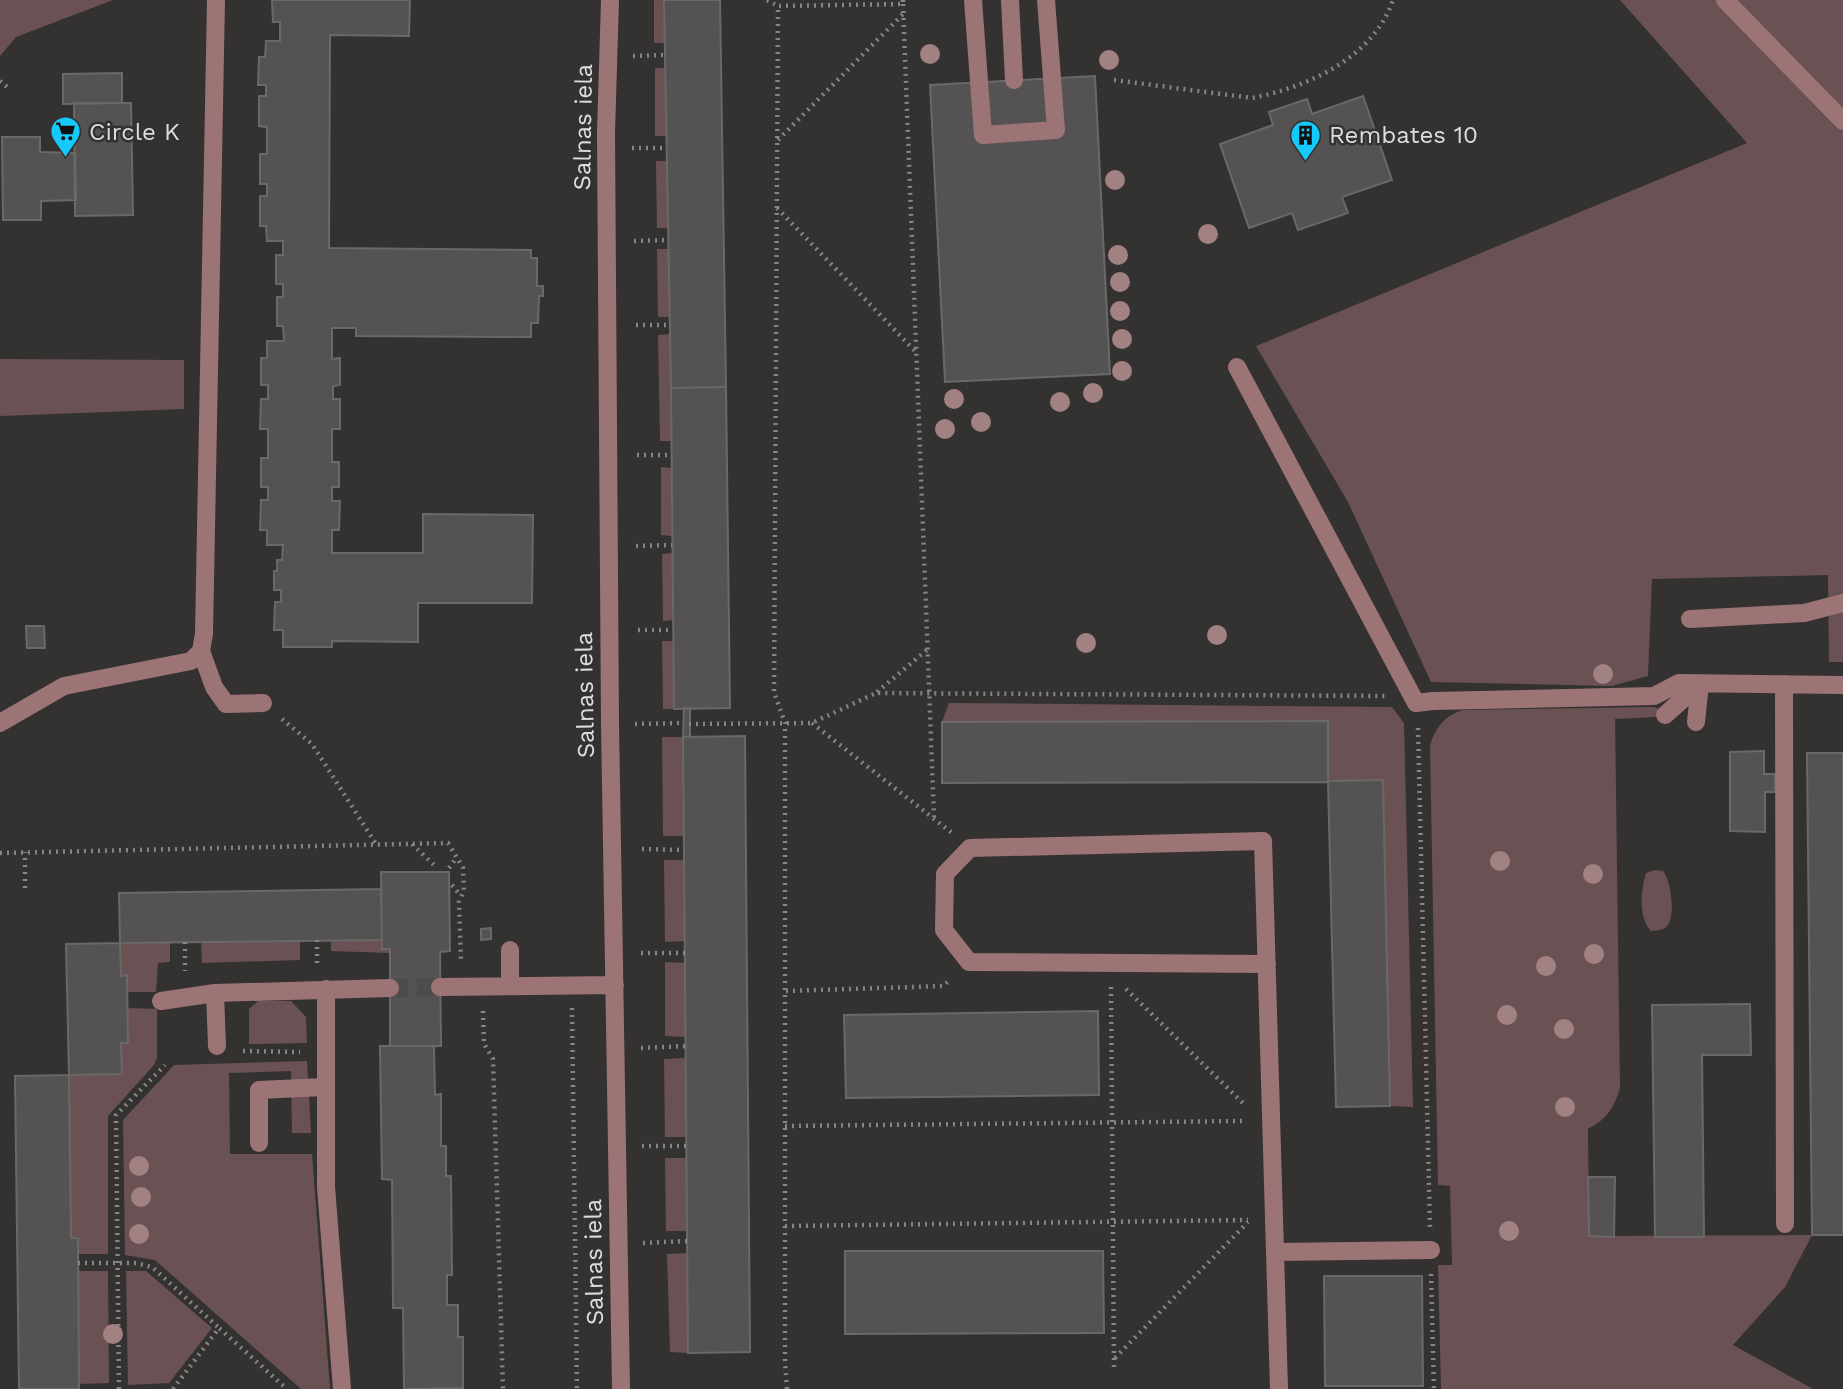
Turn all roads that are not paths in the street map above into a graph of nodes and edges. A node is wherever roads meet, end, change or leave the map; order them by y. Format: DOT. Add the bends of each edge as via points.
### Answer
graph roads {
  1 [pos="216,0"];
  2 [pos="610,0"];
  3 [pos="973,0"];
  4 [pos="1010,0"];
  5 [pos="1046,0"];
  6 [pos="1725,0"];
  7 [pos="1014,80"];
  8 [pos="1843,121"];
  9 [pos="1237,367"];
  10 [pos="1843,603"];
  11 [pos="1690,619"];
  12 [pos="201,651"];
  13 [pos="1700,684"];
  14 [pos="1784,684"];
  15 [pos="1843,685"];
  16 [pos="263,703"];
  17 [pos="1665,715"];
  18 [pos="1696,722"];
  19 [pos="0,723"];
  20 [pos="510,950"];
  21 [pos="1267,964"];
  22 [pos="615,985"];
  23 [pos="510,986"];
  24 [pos="440,987"];
  25 [pos="390,988"];
  26 [pos="326,989"];
  27 [pos="215,993"];
  28 [pos="162,1001"];
  29 [pos="217,1046"];
  30 [pos="324,1087"];
  31 [pos="260,1143"];
  32 [pos="1785,1224"];
  33 [pos="1431,1250"];
  34 [pos="1275,1252"];
  35 [pos="342,1389"];
  36 [pos="621,1389"];
  37 [pos="1279,1389"];
  1 -- 12 [label="street"];
  2 -- 22 [label="street, Salnas iela" via="606,132"];
  3 -- 5 [label="street" via="984,135 1056,130"];
  4 -- 7 [label="street"];
  6 -- 8 [label="street"];
  9 -- 13 [label="street" via="1416,703 1654,696 1679,683"];
  10 -- 11 [label="street" via="1804,613"];
  12 -- 16 [label="street" via="214,687 226,704"];
  12 -- 19 [label="street" via="191,661 65,687"];
  13 -- 14 [label="street"];
  13 -- 17 [label="street"];
  13 -- 18 [label="street"];
  14 -- 15 [label="street"];
  14 -- 32 [label="street"];
  20 -- 23 [label="street"];
  21 -- 21 [label="street" via="1263,841 970,848 945,874 944,930 969,962"];
  21 -- 34 [label="street"];
  22 -- 23 [label="street"];
  22 -- 36 [label="street, Salnas iela"];
  23 -- 24 [label="street"];
  25 -- 26 [label="street"];
  26 -- 27 [label="street"];
  26 -- 30 [label="street"];
  27 -- 28 [label="street"];
  27 -- 29 [label="street"];
  30 -- 31 [label="street" via="259,1090"];
  30 -- 35 [label="street" via="326,1199"];
  33 -- 34 [label="street"];
  34 -- 37 [label="street"];
}
